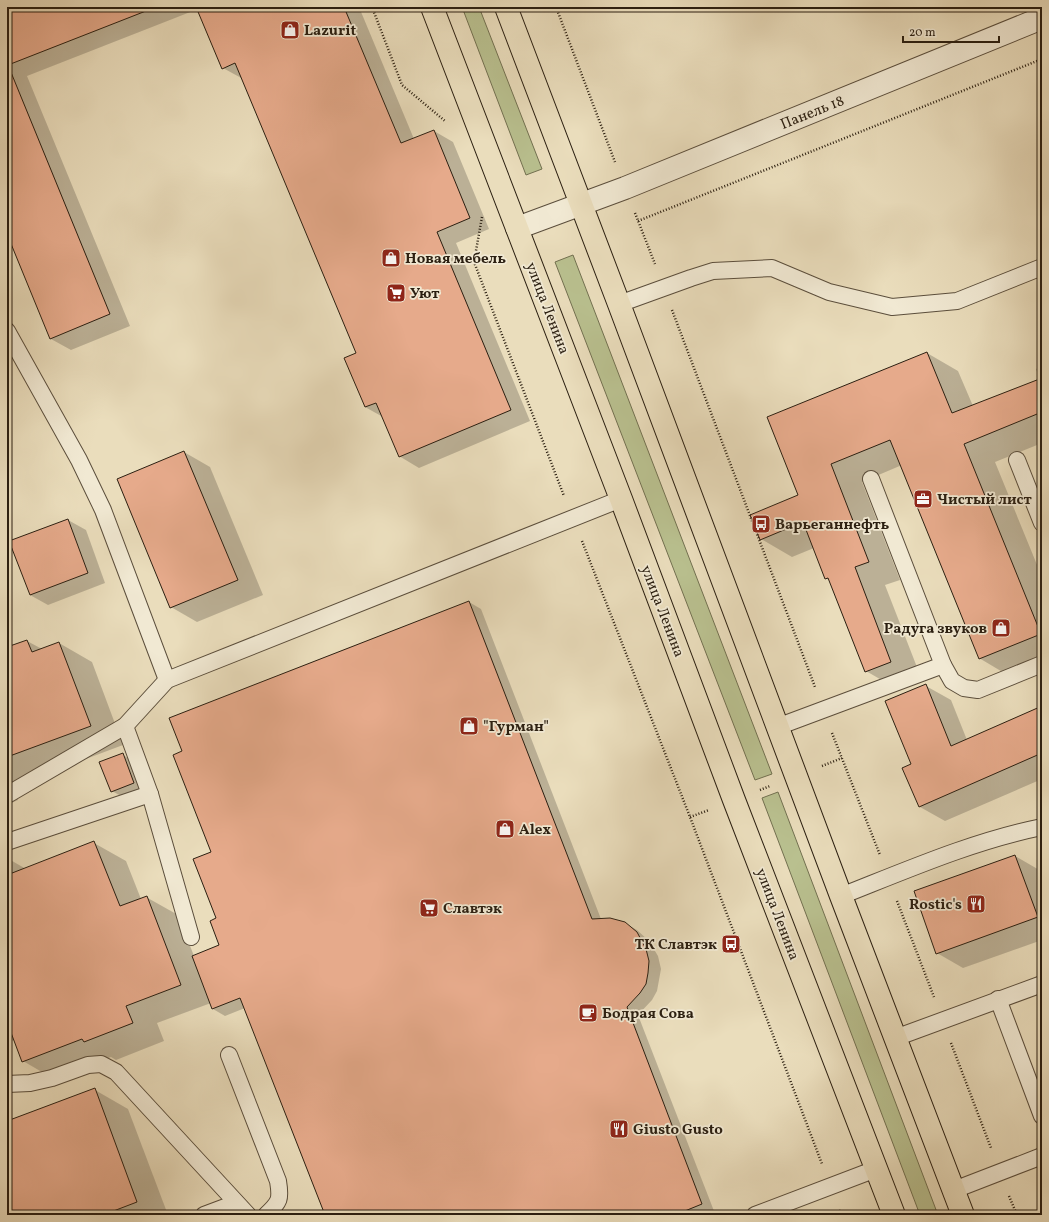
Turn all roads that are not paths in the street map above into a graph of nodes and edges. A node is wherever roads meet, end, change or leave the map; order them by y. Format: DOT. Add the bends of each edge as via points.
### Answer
graph roads {
  1 [pos="432,7"];
  2 [pos="506,7"];
  3 [pos="1042,18"];
  4 [pos="581,205"];
  5 [pos="517,228"];
  6 [pos="1042,267"];
  7 [pos="619,304"];
  8 [pos="7,331"];
  9 [pos="1017,460"];
  10 [pos="871,479"];
  11 [pos="621,499"];
  12 [pos="1042,523"];
  13 [pos="1042,664"];
  14 [pos="943,665"];
  15 [pos="167,680"];
  16 [pos="125,726"];
  17 [pos="778,727"];
  18 [pos="150,794"];
  19 [pos="7,795"];
  20 [pos="1042,827"];
  21 [pos="7,842"];
  22 [pos="841,896"];
  23 [pos="191,937"];
  24 [pos="1042,984"];
  25 [pos="998,999"];
  26 [pos="895,1038"];
  27 [pos="229,1056"];
  28 [pos="7,1084"];
  29 [pos="1042,1116"];
  30 [pos="1042,1156"];
  31 [pos="876,1169"];
  32 [pos="954,1190"];
  33 [pos="236,1202"];
  34 [pos="204,1215"];
  35 [pos="248,1215"];
  36 [pos="266,1215"];
  37 [pos="755,1215"];
  38 [pos="894,1215"];
  39 [pos="964,1215"];
  1 -- 5 [label="main road, улица Ленина"];
  2 -- 4 [label="main road"];
  3 -- 4 [label="street, Панель 18"];
  4 -- 5 [label="street, Панель 18"];
  4 -- 7 [label="main road"];
  5 -- 11 [label="main road, улица Ленина"];
  6 -- 7 [label="lane" via="957,301 892,307 829,292 772,268 712,271"];
  7 -- 17 [label="main road"];
  8 -- 15 [label="lane" via="79,460 103,510"];
  9 -- 12 [label="lane"];
  10 -- 14 [label="lane"];
  11 -- 15 [label="lane"];
  11 -- 31 [label="main road, улица Ленина"];
  13 -- 14 [label="lane" via="978,690 964,688 952,681"];
  14 -- 17 [label="lane"];
  15 -- 16 [label="lane"];
  16 -- 18 [label="lane"];
  16 -- 19 [label="lane"];
  17 -- 22 [label="main road"];
  18 -- 21 [label="lane"];
  18 -- 23 [label="lane"];
  20 -- 22 [label="lane" via="1012,833 963,849"];
  22 -- 26 [label="main road"];
  24 -- 25 [label="lane"];
  25 -- 26 [label="lane"];
  25 -- 29 [label="lane"];
  26 -- 32 [label="main road"];
  27 -- 36 [label="lane" via="278,1181 280,1196 277,1205"];
  28 -- 33 [label="lane" via="30,1083 88,1065 101,1064 116,1072"];
  30 -- 32 [label="lane"];
  31 -- 37 [label="lane"];
  31 -- 38 [label="main road, улица Ленина"];
  32 -- 39 [label="main road"];
  33 -- 34 [label="lane"];
  33 -- 35 [label="lane"];
}
